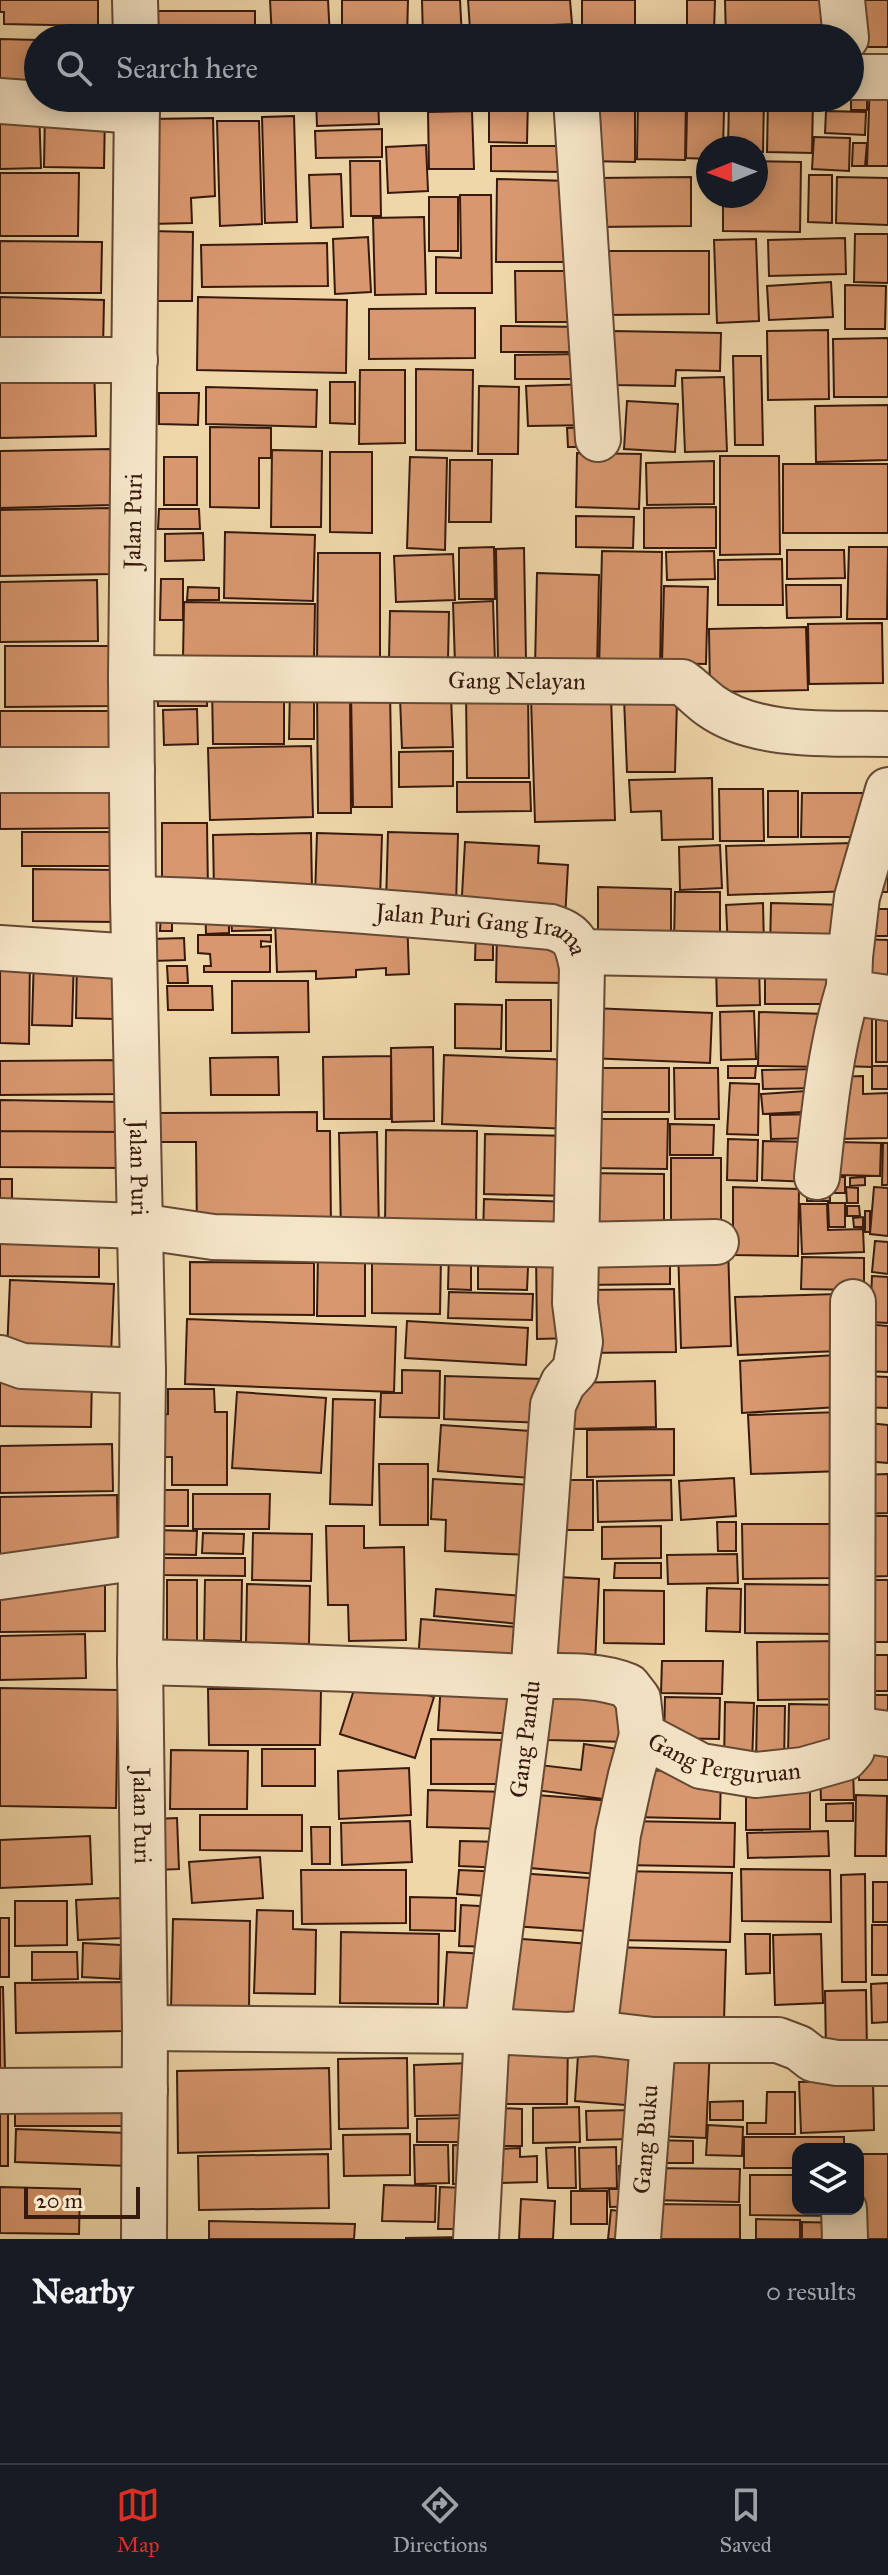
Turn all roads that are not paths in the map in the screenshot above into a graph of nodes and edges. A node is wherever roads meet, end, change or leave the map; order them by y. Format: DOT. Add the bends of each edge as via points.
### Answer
graph roads {
  1 [pos="135,0"];
  2 [pos="842,0"];
  3 [pos="136,24"];
  4 [pos="845,24"];
  5 [pos="864,77"];
  6 [pos="888,77"];
  7 [pos="0,101"];
  8 [pos="24,102"];
  9 [pos="137,112"];
  10 [pos="577,112"];
  11 [pos="0,360"];
  12 [pos="135,360"];
  13 [pos="598,439"];
  14 [pos="131,678"];
  15 [pos="888,734"];
  16 [pos="0,770"];
  17 [pos="132,770"];
  18 [pos="888,790"];
  19 [pos="133,899"];
  20 [pos="0,948"];
  21 [pos="579,952"];
  22 [pos="134,957"];
  23 [pos="862,981"];
  24 [pos="817,1177"];
  25 [pos="0,1221"];
  26 [pos="139,1226"];
  27 [pos="716,1242"];
  28 [pos="576,1245"];
  29 [pos="853,1302"];
  30 [pos="0,1358"];
  31 [pos="143,1371"];
  32 [pos="870,1418"];
  33 [pos="141,1557"];
  34 [pos="0,1577"];
  35 [pos="140,1662"];
  36 [pos="533,1678"];
  37 [pos="870,1731"];
  38 [pos="642,1735"];
  39 [pos="145,2028"];
  40 [pos="487,2031"];
  41 [pos="594,2033"];
  42 [pos="653,2040"];
  43 [pos="888,2063"];
  44 [pos="145,2090"];
  45 [pos="0,2091"];
  46 [pos="844,2215"];
  47 [pos="144,2239"];
  48 [pos="476,2239"];
  49 [pos="638,2239"];
  50 [pos="845,2239"];
  1 -- 3 [label="street"];
  2 -- 4 [label="street"];
  5 -- 6 [label="street"];
  7 -- 8 [label="street"];
  9 -- 12 [label="street, Jalan Puri"];
  10 -- 13 [label="street"];
  11 -- 12 [label="street"];
  12 -- 14 [label="street, Jalan Puri"];
  14 -- 15 [label="street, Gang Nelayan" via="682,682 711,707 754,725 794,732"];
  14 -- 17 [label="street, Jalan Puri"];
  16 -- 17 [label="street"];
  17 -- 19 [label="street, Jalan Puri"];
  18 -- 23 [label="street" via="857,897"];
  19 -- 21 [label="street, Jalan Puri Gang Irama" via="346,907 551,927 566,931"];
  19 -- 22 [label="street, Jalan Puri"];
  20 -- 22 [label="street"];
  21 -- 23 [label="street"];
  21 -- 28 [label="street, Jalan Puri Gang Irama"];
  22 -- 26 [label="street, Jalan Puri"];
  23 -- 24 [label="street" via="836,1029"];
  25 -- 26 [label="street"];
  26 -- 28 [label="street" via="213,1237"];
  26 -- 31 [label="street, Jalan Puri"];
  27 -- 28 [label="street"];
  28 -- 36 [label="street, Gang Pandu" via="580,1342 575,1370 553,1405"];
  29 -- 32 [label="street, Gang Perguruan"];
  30 -- 31 [label="street" via="22,1366"];
  31 -- 33 [label="street, Jalan Puri"];
  32 -- 37 [label="street, Gang Perguruan"];
  33 -- 34 [label="street"];
  33 -- 35 [label="street, Jalan Puri"];
  35 -- 36 [label="street, Gang Perguruan"];
  35 -- 39 [label="street, Jalan Puri"];
  36 -- 38 [label="street, Gang Perguruan" via="584,1678 628,1686 638,1699"];
  36 -- 40 [label="street, Gang Pandu"];
  37 -- 38 [label="street, Gang Perguruan" via="845,1758 756,1775 701,1766"];
  38 -- 41 [label="street" via="618,1834"];
  39 -- 40 [label="street"];
  39 -- 44 [label="street, Jalan Puri"];
  40 -- 41 [label="street"];
  40 -- 48 [label="street, Gang Pandu"];
  41 -- 42 [label="street"];
  42 -- 43 [label="street" via="778,2040 813,2059"];
  42 -- 49 [label="street, Gang Buku"];
  44 -- 45 [label="street"];
  44 -- 47 [label="street, Jalan Puri"];
  46 -- 50 [label="street"];
}
